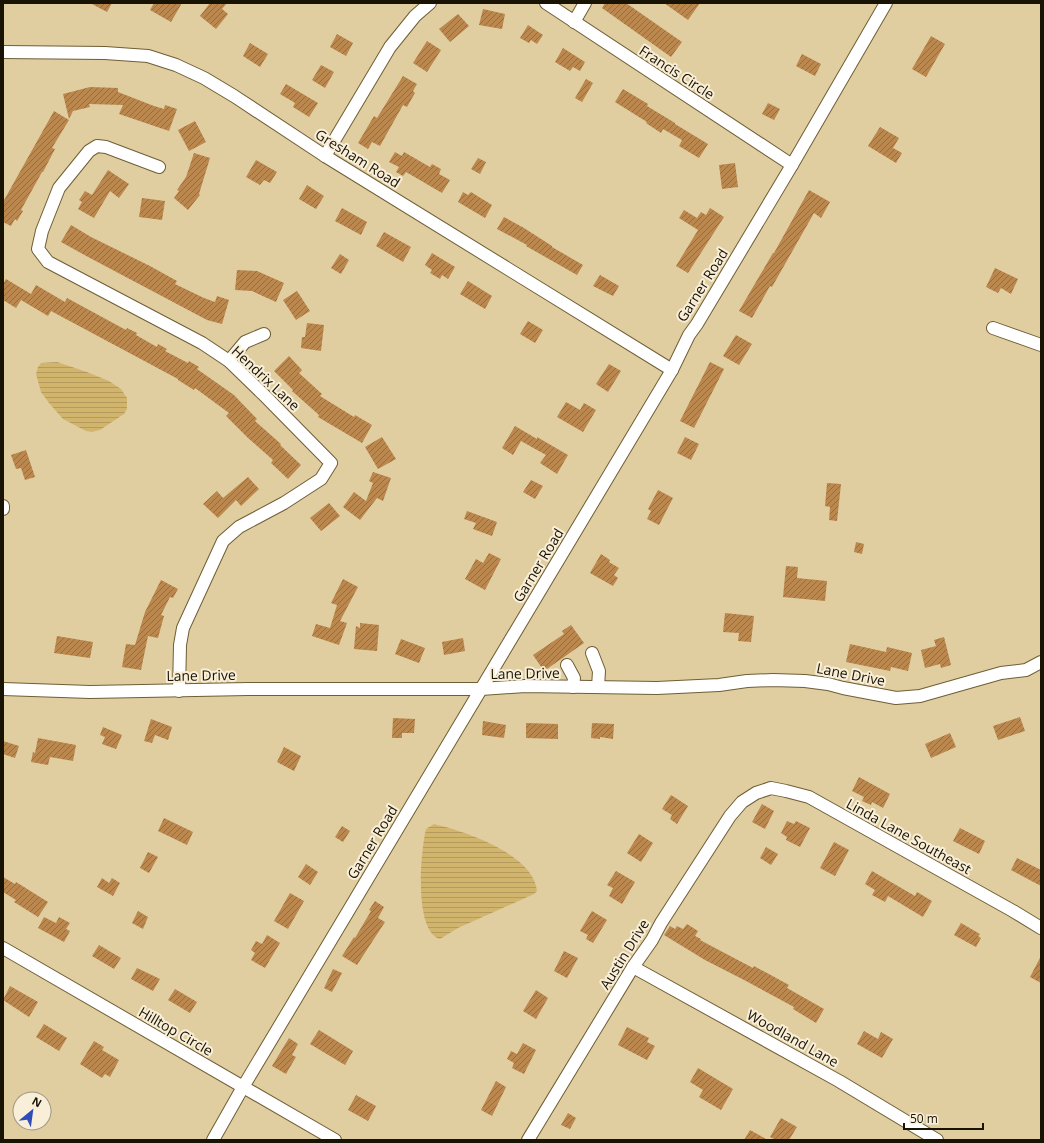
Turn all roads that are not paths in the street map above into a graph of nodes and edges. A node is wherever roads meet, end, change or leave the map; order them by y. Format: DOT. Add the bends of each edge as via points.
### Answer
graph roads {
  1 [pos="430,3"];
  2 [pos="546,3"];
  3 [pos="585,3"];
  4 [pos="886,3"];
  5 [pos="574,22"];
  6 [pos="3,52"];
  7 [pos="325,156"];
  8 [pos="792,165"];
  9 [pos="159,167"];
  10 [pos="993,328"];
  11 [pos="264,334"];
  12 [pos="1041,345"];
  13 [pos="229,361"];
  14 [pos="672,370"];
  15 [pos="3,506"];
  16 [pos="3,509"];
  17 [pos="592,652"];
  18 [pos="1041,662"];
  19 [pos="567,665"];
  20 [pos="573,687"];
  21 [pos="598,687"];
  22 [pos="3,689"];
  23 [pos="481,689"];
  24 [pos="179,691"];
  25 [pos="756,793"];
  26 [pos="1041,928"];
  27 [pos="3,948"];
  28 [pos="633,967"];
  29 [pos="243,1087"];
  30 [pos="213,1140"];
  31 [pos="335,1140"];
  32 [pos="528,1140"];
  33 [pos="937,1140"];
  1 -- 7 [label="street" via="415,16 390,47"];
  2 -- 5 [label="street, Francis Circle"];
  3 -- 5 [label="street"];
  4 -- 8 [label="street, Garner Road"];
  5 -- 8 [label="street, Francis Circle"];
  6 -- 7 [label="street, Gresham Road" via="148,56 176,65 234,96"];
  7 -- 14 [label="street, Gresham Road"];
  8 -- 14 [label="street, Garner Road" via="689,336"];
  9 -- 13 [label="street, Hendrix Lane" via="106,146 97,146 58,188 38,249 48,262 202,343"];
  10 -- 12 [label="street"];
  11 -- 13 [label="street" via="245,342"];
  13 -- 24 [label="street, Hendrix Lane" via="331,463 321,479 284,503 239,527 223,541 183,628"];
  14 -- 23 [label="street, Garner Road"];
  15 -- 16 [label="street"];
  17 -- 21 [label="street" via="599,671"];
  18 -- 21 [label="street, Lane Drive" via="1026,670 1002,673 920,696 896,698 805,681 747,681 657,688"];
  19 -- 20 [label="street" via="574,678"];
  20 -- 21 [label="street, Lane Drive"];
  20 -- 23 [label="street, Lane Drive" via="525,686"];
  22 -- 24 [label="street, Lane Drive" via="85,692"];
  23 -- 24 [label="street, Lane Drive"];
  23 -- 29 [label="street, Garner Road"];
  25 -- 26 [label="street, Linda Lane Southeast" via="771,788 809,797"];
  25 -- 28 [label="street, Austin Drive" via="742,802 730,816"];
  27 -- 29 [label="street, Hilltop Circle"];
  28 -- 32 [label="street, Austin Drive"];
  28 -- 33 [label="street, Woodland Lane" via="840,1081"];
  29 -- 30 [label="street, Garner Road"];
  29 -- 31 [label="street, Hilltop Circle"];
}
